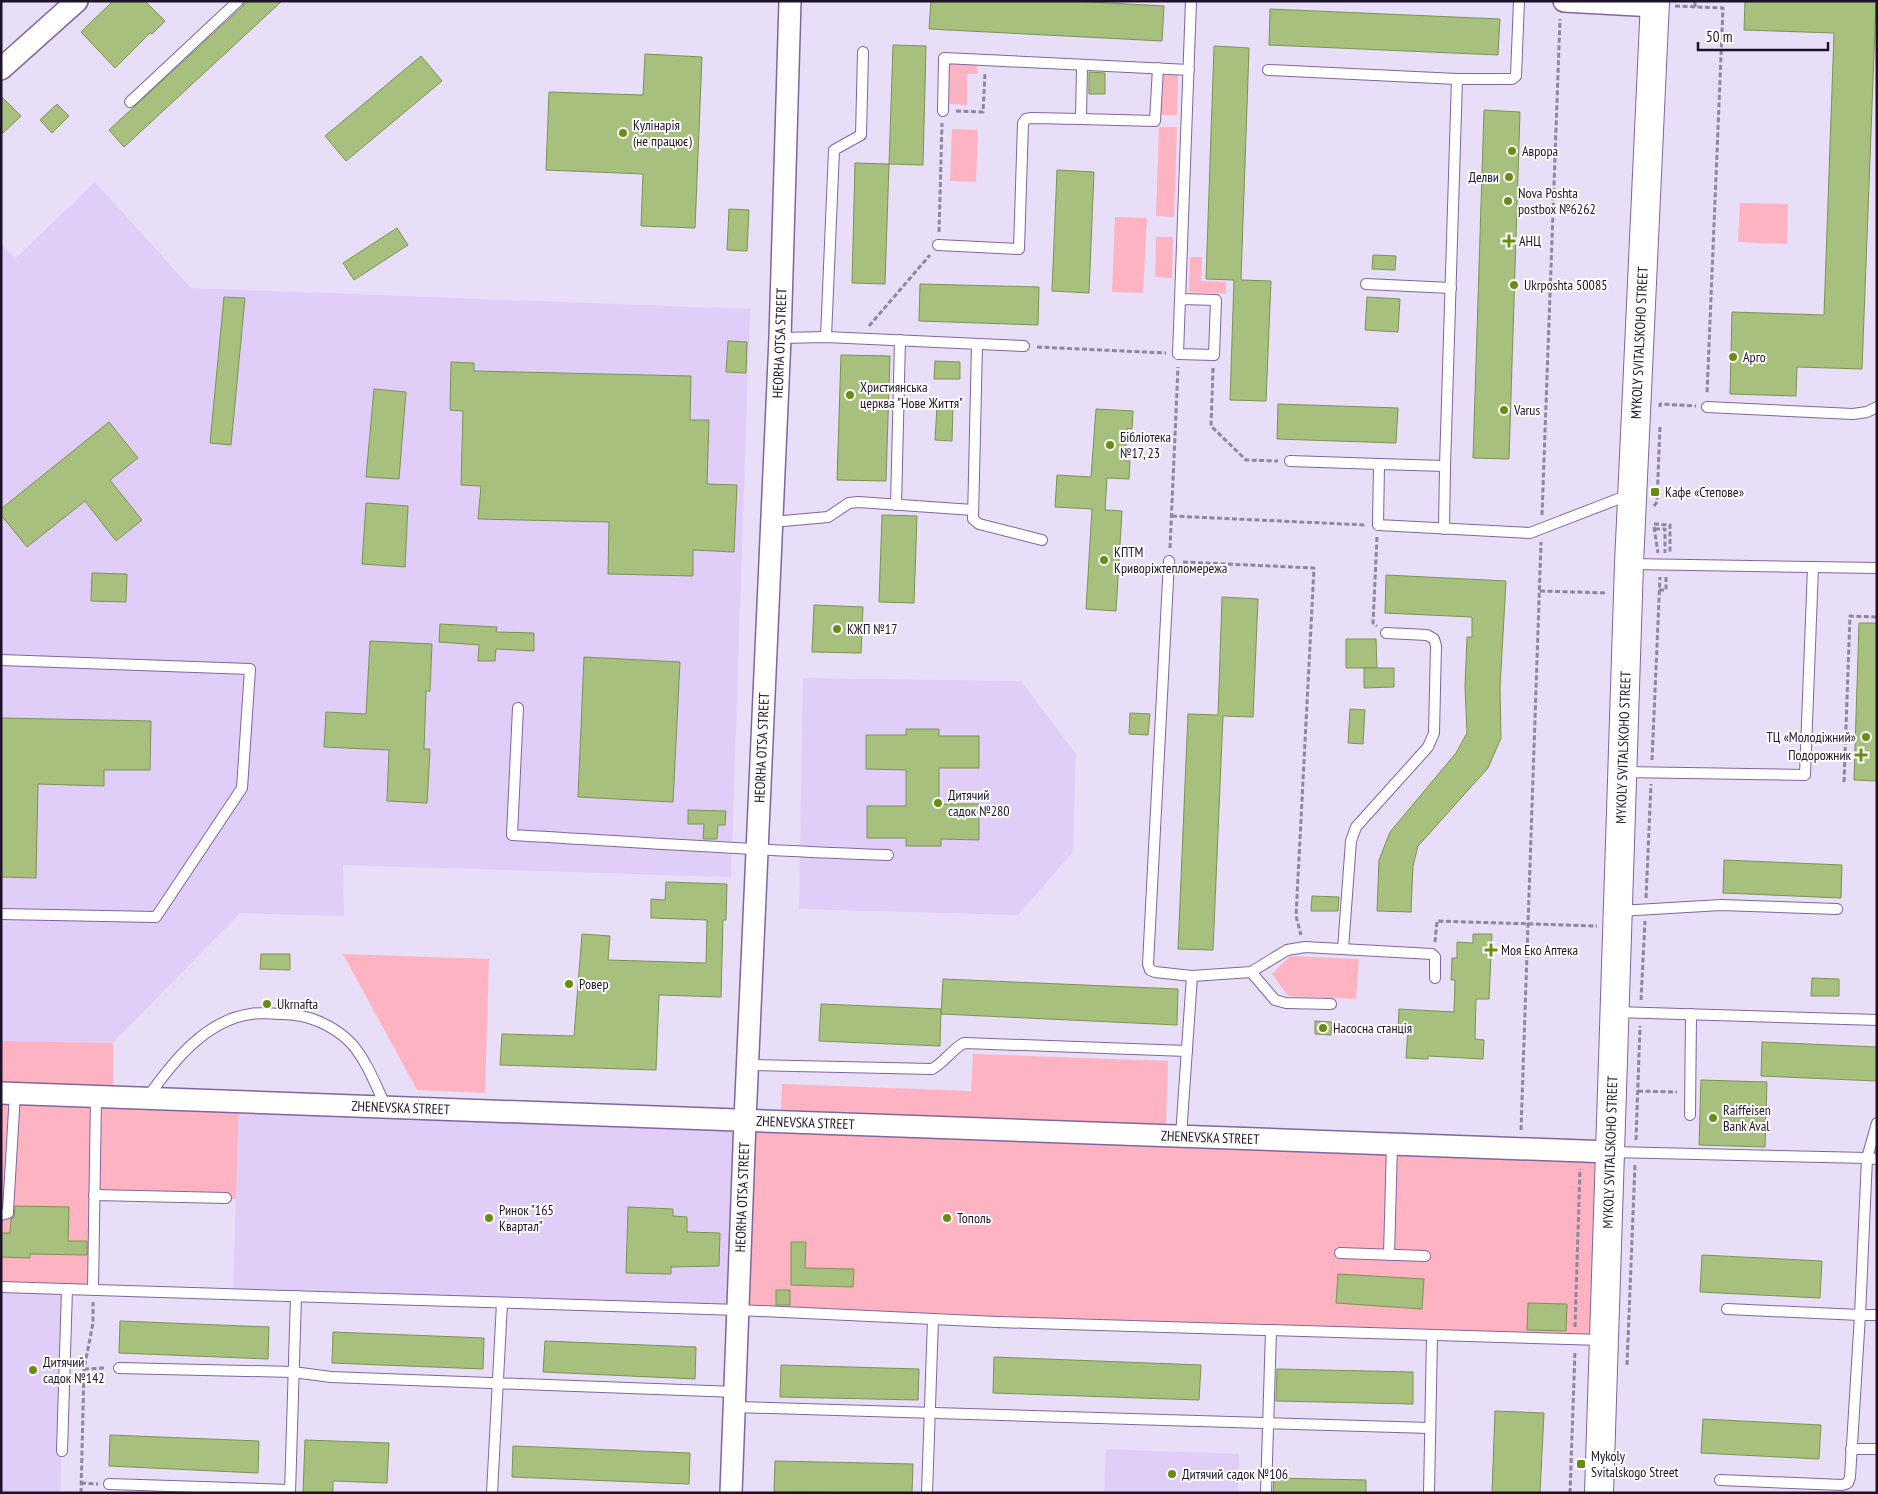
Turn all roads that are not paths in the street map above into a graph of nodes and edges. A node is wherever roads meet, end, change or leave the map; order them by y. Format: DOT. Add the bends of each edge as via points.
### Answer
graph roads {
  1 [pos="77,1"];
  2 [pos="238,1"];
  3 [pos="790,1"];
  4 [pos="1191,1"];
  5 [pos="1519,1"];
  6 [pos="1655,3"];
  7 [pos="1562,6"];
  8 [pos="862,52"];
  9 [pos="1082,65"];
  10 [pos="1158,68"];
  11 [pos="1,69"];
  12 [pos="1189,70"];
  13 [pos="1268,70"];
  14 [pos="1457,79"];
  15 [pos="130,102"];
  16 [pos="943,110"];
  17 [pos="1081,119"];
  18 [pos="938,245"];
  19 [pos="1366,284"];
  20 [pos="1451,288"];
  21 [pos="1180,299"];
  22 [pos="826,337"];
  23 [pos="780,338"];
  24 [pos="900,340"];
  25 [pos="977,344"];
  26 [pos="1024,346"];
  27 [pos="1707,407"];
  28 [pos="1877,407"];
  29 [pos="1290,461"];
  30 [pos="1379,464"];
  31 [pos="1445,466"];
  32 [pos="1632,494"];
  33 [pos="896,505"];
  34 [pos="973,510"];
  35 [pos="772,522"];
  36 [pos="1444,529"];
  37 [pos="1042,540"];
  38 [pos="1169,561"];
  39 [pos="1629,564"];
  40 [pos="1813,567"];
  41 [pos="1877,568"];
  42 [pos="1386,633"];
  43 [pos="1,660"];
  44 [pos="518,708"];
  45 [pos="1622,772"];
  46 [pos="757,851"];
  47 [pos="888,855"];
  48 [pos="1837,909"];
  49 [pos="1,914"];
  50 [pos="1618,919"];
  51 [pos="1343,949"];
  52 [pos="1251,972"];
  53 [pos="1192,976"];
  54 [pos="1435,978"];
  55 [pos="1331,1004"];
  56 [pos="1628,1012"];
  57 [pos="1691,1014"];
  58 [pos="1877,1020"];
  59 [pos="1187,1051"];
  60 [pos="748,1065"];
  61 [pos="8,1093"];
  62 [pos="96,1096"];
  63 [pos="147,1098"];
  64 [pos="386,1107"];
  65 [pos="1690,1115"];
  66 [pos="745,1120"];
  67 [pos="1877,1123"];
  68 [pos="1181,1136"];
  69 [pos="1392,1144"];
  70 [pos="1623,1152"];
  71 [pos="1872,1159"];
  72 [pos="94,1195"];
  73 [pos="226,1198"];
  74 [pos="1,1214"];
  75 [pos="1340,1253"];
  76 [pos="1389,1255"];
  77 [pos="1426,1256"];
  78 [pos="1,1287"];
  79 [pos="67,1290"];
  80 [pos="93,1290"];
  81 [pos="296,1296"];
  82 [pos="502,1303"];
  83 [pos="1727,1309"];
  84 [pos="739,1310"];
  85 [pos="1860,1314"];
  86 [pos="1877,1315"];
  87 [pos="933,1319"];
  88 [pos="1271,1330"];
  89 [pos="1432,1335"];
  90 [pos="1604,1340"];
  91 [pos="119,1368"];
  92 [pos="293,1372"];
  93 [pos="498,1383"];
  94 [pos="735,1399"];
  95 [pos="930,1413"];
  96 [pos="1268,1423"];
  97 [pos="1430,1428"];
  98 [pos="1851,1449"];
  99 [pos="1877,1449"];
  100 [pos="62,1451"];
  101 [pos="1720,1480"];
  102 [pos="109,1484"];
  103 [pos="290,1492"];
  104 [pos="492,1493"];
  105 [pos="731,1493"];
  106 [pos="927,1493"];
  107 [pos="1266,1493"];
  108 [pos="1429,1493"];
  109 [pos="1599,1493"];
  1 -- 11 [label="street"];
  2 -- 15 [label="lane"];
  3 -- 23 [label="street, HEORHA OTSA STREET"];
  4 -- 12 [label="lane"];
  5 -- 14 [label="lane" via="1516,76 1506,80"];
  6 -- 7 [label="street"];
  6 -- 32 [label="main road, MYKOLY SVITALSKOHO STREET"];
  8 -- 22 [label="lane" via="861,135 834,150"];
  9 -- 10 [label="lane"];
  9 -- 16 [label="lane" via="944,58"];
  9 -- 17 [label="lane"];
  10 -- 12 [label="lane"];
  10 -- 17 [label="lane" via="1156,121"];
  12 -- 21 [label="lane"];
  13 -- 14 [label="lane"];
  14 -- 20 [label="lane"];
  17 -- 18 [label="lane" via="1031,118 1023,123 1019,249"];
  19 -- 20 [label="lane"];
  20 -- 31 [label="lane"];
  21 -- 21 [label="lane" via="1216,300 1214,355 1178,354"];
  22 -- 23 [label="lane"];
  22 -- 24 [label="lane"];
  23 -- 35 [label="street, HEORHA OTSA STREET"];
  24 -- 25 [label="lane"];
  24 -- 33 [label="lane"];
  25 -- 26 [label="lane"];
  25 -- 34 [label="lane"];
  27 -- 28 [label="lane" via="1852,414"];
  29 -- 30 [label="lane"];
  30 -- 31 [label="lane"];
  30 -- 36 [label="lane" via="1378,526"];
  31 -- 36 [label="lane"];
  32 -- 36 [label="lane" via="1542,530 1518,533"];
  32 -- 39 [label="main road, MYKOLY SVITALSKOHO STREET"];
  33 -- 34 [label="lane"];
  33 -- 35 [label="lane" via="849,503 828,517"];
  34 -- 37 [label="lane" via="973,519 979,524"];
  35 -- 46 [label="street, HEORHA OTSA STREET"];
  38 -- 53 [label="lane" via="1148,964 1155,972"];
  39 -- 40 [label="lane"];
  39 -- 45 [label="main road, MYKOLY SVITALSKOHO STREET"];
  40 -- 41 [label="lane"];
  40 -- 45 [label="lane" via="1805,774"];
  42 -- 51 [label="lane" via="1427,635 1434,639 1434,733 1428,747 1356,827 1351,841"];
  43 -- 49 [label="lane" via="250,669 242,788 156,917"];
  44 -- 46 [label="lane" via="512,835"];
  45 -- 50 [label="main road, MYKOLY SVITALSKOHO STREET"];
  46 -- 47 [label="lane"];
  46 -- 60 [label="street, HEORHA OTSA STREET"];
  48 -- 50 [label="lane" via="1721,905 1645,910"];
  50 -- 56 [label="main road, MYKOLY SVITALSKOHO STREET"];
  51 -- 52 [label="lane" via="1305,947 1287,950"];
  51 -- 54 [label="lane" via="1434,954"];
  52 -- 53 [label="lane"];
  52 -- 55 [label="lane" via="1276,1000"];
  53 -- 59 [label="lane"];
  56 -- 57 [label="lane"];
  56 -- 70 [label="main road, MYKOLY SVITALSKOHO STREET"];
  57 -- 58 [label="lane"];
  57 -- 65 [label="lane"];
  59 -- 60 [label="lane" via="964,1043 932,1069"];
  59 -- 68 [label="lane"];
  60 -- 66 [label="street, HEORHA OTSA STREET"];
  61 -- 62 [label="street, ZHENEVSKA STREET"];
  61 -- 74 [label="lane" via="8,1213"];
  62 -- 63 [label="street, ZHENEVSKA STREET"];
  62 -- 72 [label="lane"];
  63 -- 64 [label="street, ZHENEVSKA STREET"];
  63 -- 64 [label="lane" via="174,1061 201,1038 230,1020 252,1013 297,1014 337,1031 352,1045"];
  64 -- 66 [label="street, ZHENEVSKA STREET"];
  66 -- 68 [label="street, ZHENEVSKA STREET"];
  66 -- 84 [label="street, HEORHA OTSA STREET"];
  67 -- 71 [label="lane"];
  68 -- 69 [label="street, ZHENEVSKA STREET"];
  69 -- 70 [label="street, ZHENEVSKA STREET"];
  69 -- 76 [label="lane"];
  70 -- 71 [label="lane"];
  70 -- 90 [label="main road, MYKOLY SVITALSKOHO STREET"];
  71 -- 85 [label="lane"];
  72 -- 73 [label="lane"];
  72 -- 80 [label="lane"];
  75 -- 76 [label="lane"];
  76 -- 77 [label="lane"];
  78 -- 79 [label="lane"];
  79 -- 80 [label="lane"];
  79 -- 100 [label="lane"];
  80 -- 81 [label="lane"];
  81 -- 82 [label="lane"];
  81 -- 92 [label="lane"];
  82 -- 84 [label="lane"];
  82 -- 93 [label="lane"];
  83 -- 85 [label="lane"];
  84 -- 87 [label="lane"];
  84 -- 94 [label="street, HEORHA OTSA STREET"];
  85 -- 86 [label="lane"];
  85 -- 98 [label="lane"];
  87 -- 88 [label="lane"];
  87 -- 95 [label="lane"];
  88 -- 89 [label="lane"];
  88 -- 96 [label="lane"];
  89 -- 90 [label="lane"];
  89 -- 97 [label="lane"];
  90 -- 109 [label="main road, MYKOLY SVITALSKOHO STREET"];
  91 -- 92 [label="lane"];
  92 -- 93 [label="lane" via="331,1377"];
  92 -- 103 [label="lane"];
  93 -- 94 [label="lane"];
  93 -- 104 [label="lane"];
  94 -- 95 [label="lane"];
  94 -- 105 [label="street, HEORHA OTSA STREET"];
  95 -- 96 [label="lane"];
  95 -- 106 [label="lane"];
  96 -- 97 [label="lane"];
  96 -- 107 [label="lane"];
  97 -- 108 [label="lane"];
  98 -- 99 [label="lane"];
  98 -- 101 [label="lane" via="1850,1477 1848,1483 1842,1485"];
  102 -- 103 [label="lane"];
}
